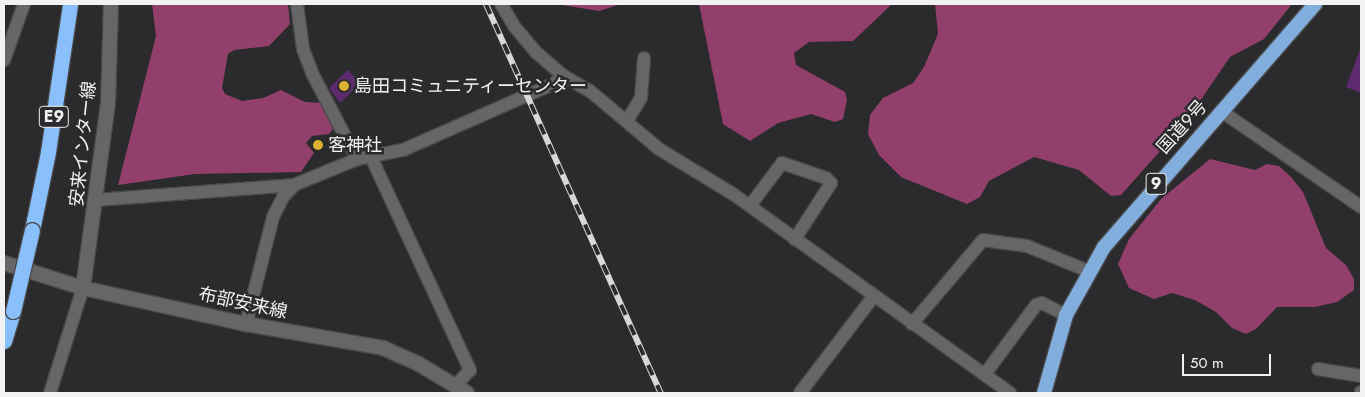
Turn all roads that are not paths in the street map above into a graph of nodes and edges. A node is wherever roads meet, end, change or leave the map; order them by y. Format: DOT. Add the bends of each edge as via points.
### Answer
graph roads {
  1 [pos="24,4"];
  2 [pos="70,4"];
  3 [pos="111,4"];
  4 [pos="297,4"];
  5 [pos="501,4"];
  6 [pos="1315,4"];
  7 [pos="644,58"];
  8 [pos="4,60"];
  9 [pos="562,75"];
  10 [pos="1221,111"];
  11 [pos="627,121"];
  12 [pos="358,159"];
  13 [pos="372,159"];
  14 [pos="294,186"];
  15 [pos="96,200"];
  16 [pos="752,202"];
  17 [pos="1361,207"];
  18 [pos="794,239"];
  19 [pos="4,264"];
  20 [pos="1088,271"];
  21 [pos="83,288"];
  22 [pos="874,296"];
  23 [pos="1066,315"];
  24 [pos="246,324"];
  25 [pos="912,324"];
  26 [pos="4,341"];
  27 [pos="1318,369"];
  28 [pos="985,374"];
  29 [pos="1361,376"];
  30 [pos="462,389"];
  31 [pos="50,393"];
  32 [pos="800,393"];
  33 [pos="1010,393"];
  34 [pos="1044,393"];
  1 -- 8 [label="street"];
  2 -- 26 [label="highway, E9, bridge" via="57,98 32,230"];
  3 -- 15 [label="main road, 安来インター線" via="108,104"];
  4 -- 12 [label="street" via="303,49 312,73"];
  5 -- 9 [label="street" via="514,26 537,53"];
  6 -- 10 [label="highway, 国道9号 / 9"];
  7 -- 11 [label="street" via="641,98"];
  9 -- 11 [label="street" via="590,91"];
  9 -- 13 [label="street" via="557,82 502,107 403,150"];
  10 -- 17 [label="street"];
  10 -- 20 [label="highway, 国道9号 / 9" via="1116,230"];
  11 -- 18 [label="street" via="659,149 733,194"];
  12 -- 13 [label="street"];
  12 -- 14 [label="street"];
  13 -- 30 [label="street" via="470,370"];
  14 -- 15 [label="street"];
  14 -- 24 [label="street" via="283,197 272,217"];
  15 -- 21 [label="main road, 安来インター線"];
  16 -- 18 [label="street" via="782,163 833,180"];
  18 -- 22 [label="street"];
  19 -- 21 [label="main road, 布部安来線"];
  20 -- 23 [label="highway, 国道9号 / 9"];
  20 -- 25 [label="street" via="1026,246 983,240"];
  21 -- 24 [label="main road, 布部安来線"];
  21 -- 31 [label="street"];
  22 -- 25 [label="street"];
  22 -- 32 [label="street"];
  23 -- 28 [label="street" via="1042,303 1036,304"];
  23 -- 34 [label="highway, 国道9号 / 9"];
  24 -- 30 [label="main road, 布部安来線" via="383,348"];
  25 -- 28 [label="street"];
  27 -- 29 [label="street"];
  28 -- 33 [label="street"];
}
